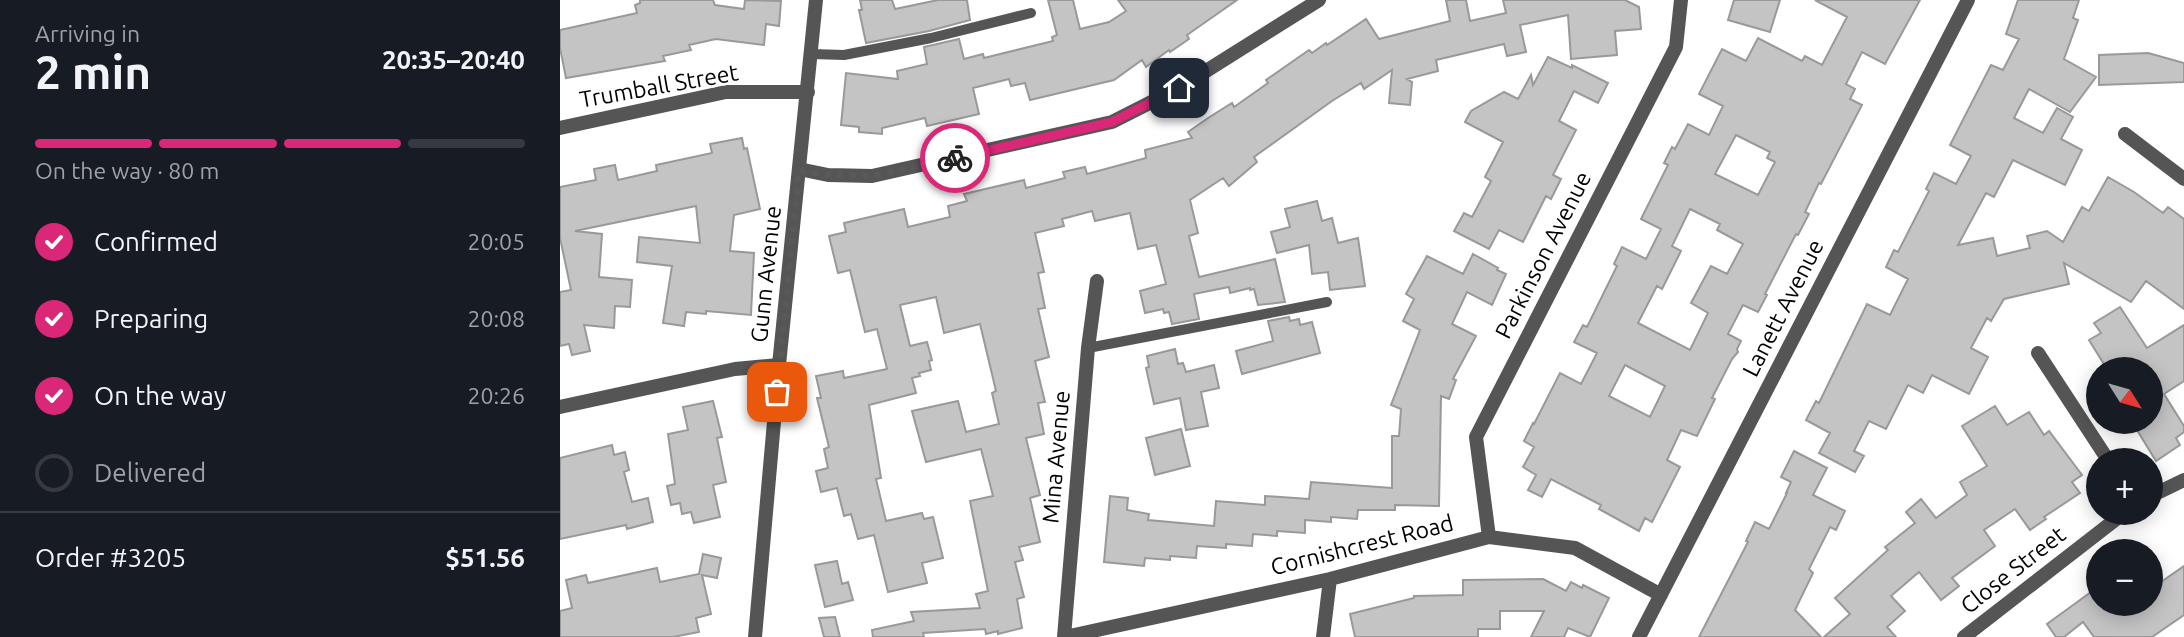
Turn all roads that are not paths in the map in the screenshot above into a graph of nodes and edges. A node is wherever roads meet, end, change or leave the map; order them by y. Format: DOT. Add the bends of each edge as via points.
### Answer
graph roads {
  1 [pos="816,0"];
  2 [pos="1319,0"];
  3 [pos="1681,0"];
  4 [pos="1968,0"];
  5 [pos="1031,13"];
  6 [pos="812,54"];
  7 [pos="808,92"];
  8 [pos="560,128"];
  9 [pos="2125,134"];
  10 [pos="799,170"];
  11 [pos="2184,179"];
  12 [pos="1097,281"];
  13 [pos="1327,302"];
  14 [pos="1088,348"];
  15 [pos="2038,353"];
  16 [pos="779,365"];
  17 [pos="560,407"];
  18 [pos="2100,448"];
  19 [pos="2184,480"];
  20 [pos="2163,490"];
  21 [pos="2109,525"];
  22 [pos="1489,537"];
  23 [pos="1330,579"];
  24 [pos="1661,595"];
  25 [pos="755,637"];
  26 [pos="1064,637"];
  27 [pos="1324,637"];
  28 [pos="1639,637"];
  29 [pos="1964,637"];
  1 -- 6 [label="street, Gunn Avenue"];
  2 -- 10 [label="street" via="1179,88 1112,122 873,176"];
  3 -- 22 [label="street, Parkinson Avenue" via="1676,47 1476,437"];
  4 -- 24 [label="street, Lanett Avenue"];
  5 -- 6 [label="lane" via="844,55"];
  6 -- 7 [label="street, Gunn Avenue"];
  7 -- 8 [label="street, Trumball Street" via="726,92"];
  7 -- 10 [label="street, Gunn Avenue"];
  9 -- 11 [label="street"];
  10 -- 16 [label="street, Gunn Avenue"];
  12 -- 14 [label="street, Mina Avenue"];
  13 -- 14 [label="lane"];
  14 -- 26 [label="street, Mina Avenue"];
  15 -- 18 [label="street"];
  16 -- 17 [label="street" via="735,369"];
  16 -- 25 [label="street, Gunn Avenue"];
  19 -- 20 [label="street"];
  21 -- 29 [label="street, Close Street"];
  22 -- 23 [label="street, Cornishcrest Road"];
  22 -- 24 [label="street, Cornishcrest Road" via="1576,548"];
  23 -- 26 [label="street, Cornishcrest Road"];
  23 -- 27 [label="street"];
  24 -- 28 [label="street, Lanett Avenue"];
}
